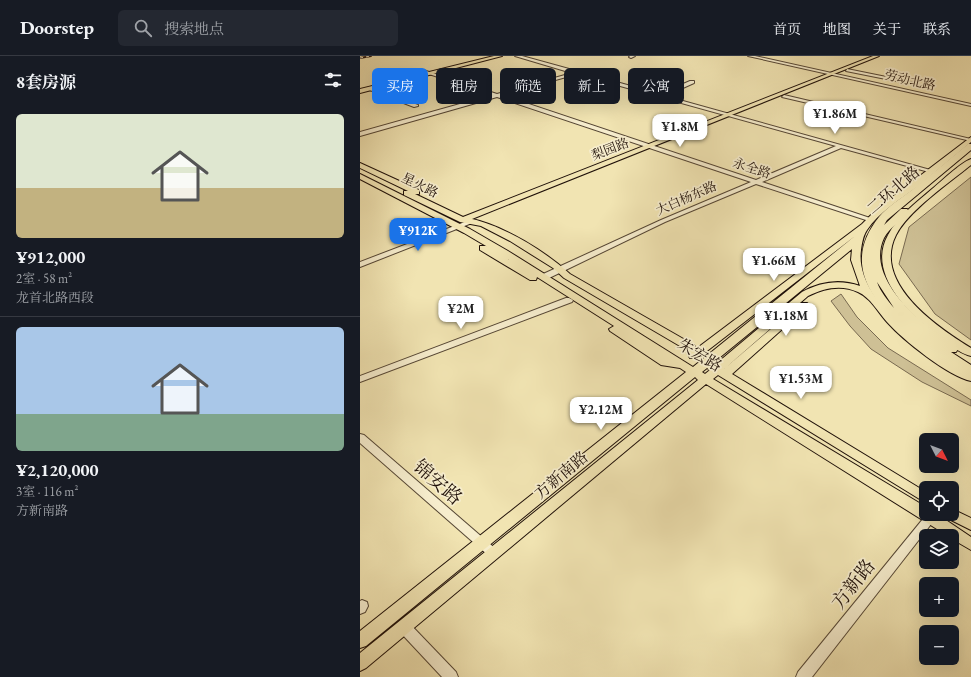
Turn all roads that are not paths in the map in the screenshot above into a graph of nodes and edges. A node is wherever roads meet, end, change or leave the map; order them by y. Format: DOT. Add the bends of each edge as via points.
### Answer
graph roads {
  1 [pos="479,56"];
  2 [pos="487,56"];
  3 [pos="492,56"];
  4 [pos="500,56"];
  5 [pos="517,56"];
  6 [pos="750,56"];
  7 [pos="877,56"];
  8 [pos="882,56"];
  9 [pos="564,69"];
  10 [pos="847,70"];
  11 [pos="429,71"];
  12 [pos="834,74"];
  13 [pos="564,76"];
  14 [pos="692,82"];
  15 [pos="916,84"];
  16 [pos="684,86"];
  17 [pos="360,88"];
  18 [pos="369,88"];
  19 [pos="499,94"];
  20 [pos="784,96"];
  21 [pos="684,103"];
  22 [pos="971,105"];
  23 [pos="416,106"];
  24 [pos="731,116"];
  25 [pos="360,134"];
  26 [pos="971,142"];
  27 [pos="655,146"];
  28 [pos="841,146"];
  29 [pos="971,155"];
  30 [pos="971,161"];
  31 [pos="360,165"];
  32 [pos="360,169"];
  33 [pos="931,171"];
  34 [pos="360,176"];
  35 [pos="381,178"];
  36 [pos="360,180"];
  37 [pos="758,180"];
  38 [pos="401,190"];
  39 [pos="420,194"];
  40 [pos="423,208"];
  41 [pos="871,220"];
  42 [pos="461,222"];
  43 [pos="858,240"];
  44 [pos="360,263"];
  45 [pos="548,275"];
  46 [pos="869,294"];
  47 [pos="569,300"];
  48 [pos="971,352"];
  49 [pos="699,359"];
  50 [pos="971,360"];
  51 [pos="689,369"];
  52 [pos="971,370"];
  53 [pos="721,372"];
  54 [pos="971,378"];
  55 [pos="360,379"];
  56 [pos="706,379"];
  57 [pos="360,438"];
  58 [pos="919,494"];
  59 [pos="919,509"];
  60 [pos="959,518"];
  61 [pos="924,521"];
  62 [pos="938,521"];
  63 [pos="971,526"];
  64 [pos="481,544"];
  65 [pos="971,544"];
  66 [pos="493,554"];
  67 [pos="404,627"];
  68 [pos="360,641"];
  69 [pos="360,663"];
  70 [pos="451,677"];
  71 [pos="803,677"];
  1 -- 11 [label="main road"];
  2 -- 11 [label="main road"];
  3 -- 11 [label="main road"];
  4 -- 11 [label="main road"];
  5 -- 9 [label="street"];
  6 -- 12 [label="street, 劳动北路"];
  7 -- 12 [label="main road, 梨园路"];
  8 -- 10 [label="main road, 梨园路"];
  10 -- 12 [label="main road, 梨园路"];
  10 -- 15 [label="street"];
  11 -- 17 [label="main road"];
  11 -- 18 [label="main road"];
  11 -- 19 [label="street, 永全路"];
  12 -- 20 [label="main road, 梨园路"];
  12 -- 22 [label="street, 劳动北路"];
  12 -- 24 [label="main road, 梨园路"];
  13 -- 19 [label="street"];
  14 -- 16 [label="street"];
  17 -- 18 [label="main road"];
  18 -- 23 [label="street"];
  19 -- 25 [label="street"];
  19 -- 27 [label="street, 永全路"];
  20 -- 24 [label="main road, 梨园路"];
  20 -- 26 [label="street"];
  21 -- 24 [label="street"];
  24 -- 27 [label="main road, 梨园路"];
  24 -- 28 [label="street"];
  26 -- 33 [label="main road"];
  26 -- 52 [label="highway, 二环北路" via="873,229 866,248 865,262 877,292 897,317 928,344"];
  27 -- 37 [label="street, 永全路"];
  27 -- 42 [label="main road, 梨园路"];
  28 -- 33 [label="street"];
  28 -- 37 [label="street, 大白杨东路"];
  29 -- 50 [label="highway, 二环北路" via="891,223 884,231 876,249 880,277 896,301 924,328"];
  30 -- 48 [label="main road" via="907,217 892,234 885,258 896,287 916,312 938,331"];
  31 -- 35 [label="main road"];
  32 -- 35 [label="main road, 星火路"];
  33 -- 41 [label="main road"];
  34 -- 40 [label="main road, 星火路"];
  35 -- 38 [label="main road, 星火路"];
  35 -- 39 [label="main road"];
  36 -- 40 [label="main road" via="408,206"];
  37 -- 41 [label="street, 永全路"];
  37 -- 45 [label="street, 大白杨东路"];
  38 -- 39 [label="main road"];
  38 -- 42 [label="main road, 星火路"];
  39 -- 42 [label="main road" via="455,210"];
  40 -- 42 [label="main road, 星火路"];
  41 -- 43 [label="main road"];
  41 -- 49 [label="main road"];
  42 -- 44 [label="street"];
  42 -- 45 [label="main road, 朱宏路"];
  42 -- 45 [label="main road, 朱宏路" via="468,231"];
  43 -- 46 [label="main road" via="855,259 860,277"];
  43 -- 49 [label="main road, 方新南路"];
  45 -- 47 [label="main road"];
  45 -- 49 [label="main road, 朱宏路"];
  45 -- 51 [label="main road, 朱宏路" via="557,285"];
  46 -- 53 [label="main road, 方新南路" via="860,288 840,285 823,286 805,294"];
  46 -- 54 [label="main road" via="888,319 907,336 940,361"];
  47 -- 51 [label="main road" via="665,363"];
  47 -- 55 [label="street"];
  49 -- 51 [label="main road, 方新南路"];
  49 -- 53 [label="main road, 朱宏路"];
  51 -- 56 [label="main road, 朱宏路"];
  51 -- 64 [label="main road, 方新南路"];
  53 -- 56 [label="main road, 方新南路"];
  53 -- 58 [label="main road, 朱宏路" via="743,379 792,408 850,446 859,456"];
  56 -- 59 [label="main road, 朱宏路"];
  56 -- 66 [label="main road, 方新南路"];
  57 -- 64 [label="street, 锦安路"];
  60 -- 63 [label="main road"];
  61 -- 71 [label="street, 方新路"];
  62 -- 65 [label="main road, 朱宏路"];
  64 -- 66 [label="street, 锦安路"];
  64 -- 68 [label="main road, 方新南路"];
  66 -- 67 [label="main road, 方新南路"];
  67 -- 69 [label="main road, 方新南路"];
  67 -- 70 [label="street"];
}
